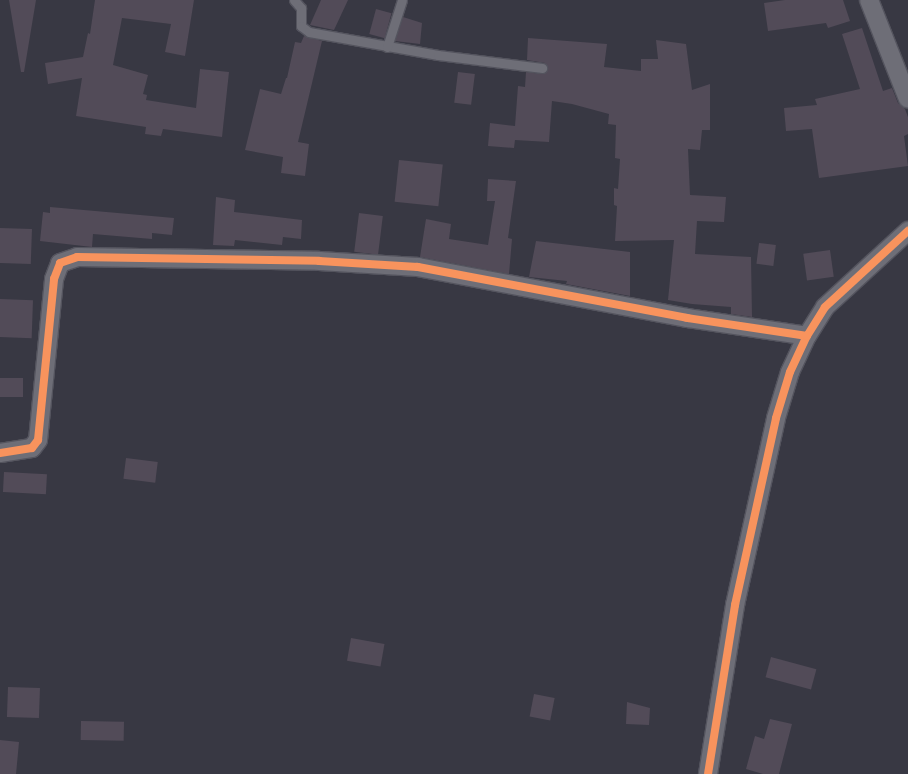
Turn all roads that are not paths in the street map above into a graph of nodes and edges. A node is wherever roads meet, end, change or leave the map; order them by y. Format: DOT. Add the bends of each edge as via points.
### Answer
graph roads {
  1 [pos="294,0"];
  2 [pos="402,0"];
  3 [pos="870,0"];
  4 [pos="387,47"];
  5 [pos="542,68"];
  6 [pos="908,99"];
  7 [pos="908,231"];
  8 [pos="807,336"];
  9 [pos="0,453"];
  10 [pos="708,774"];
  1 -- 4 [label="lane" via="301,8 302,26 308,32"];
  2 -- 4 [label="lane"];
  3 -- 6 [label="street"];
  4 -- 5 [label="lane"];
  7 -- 8 [label="street" via="825,307"];
  8 -- 9 [label="street" via="687,318 418,267 319,261 77,258 60,263 54,279 38,440 32,448"];
  8 -- 10 [label="street" via="790,372 760,488 736,605"];
}
